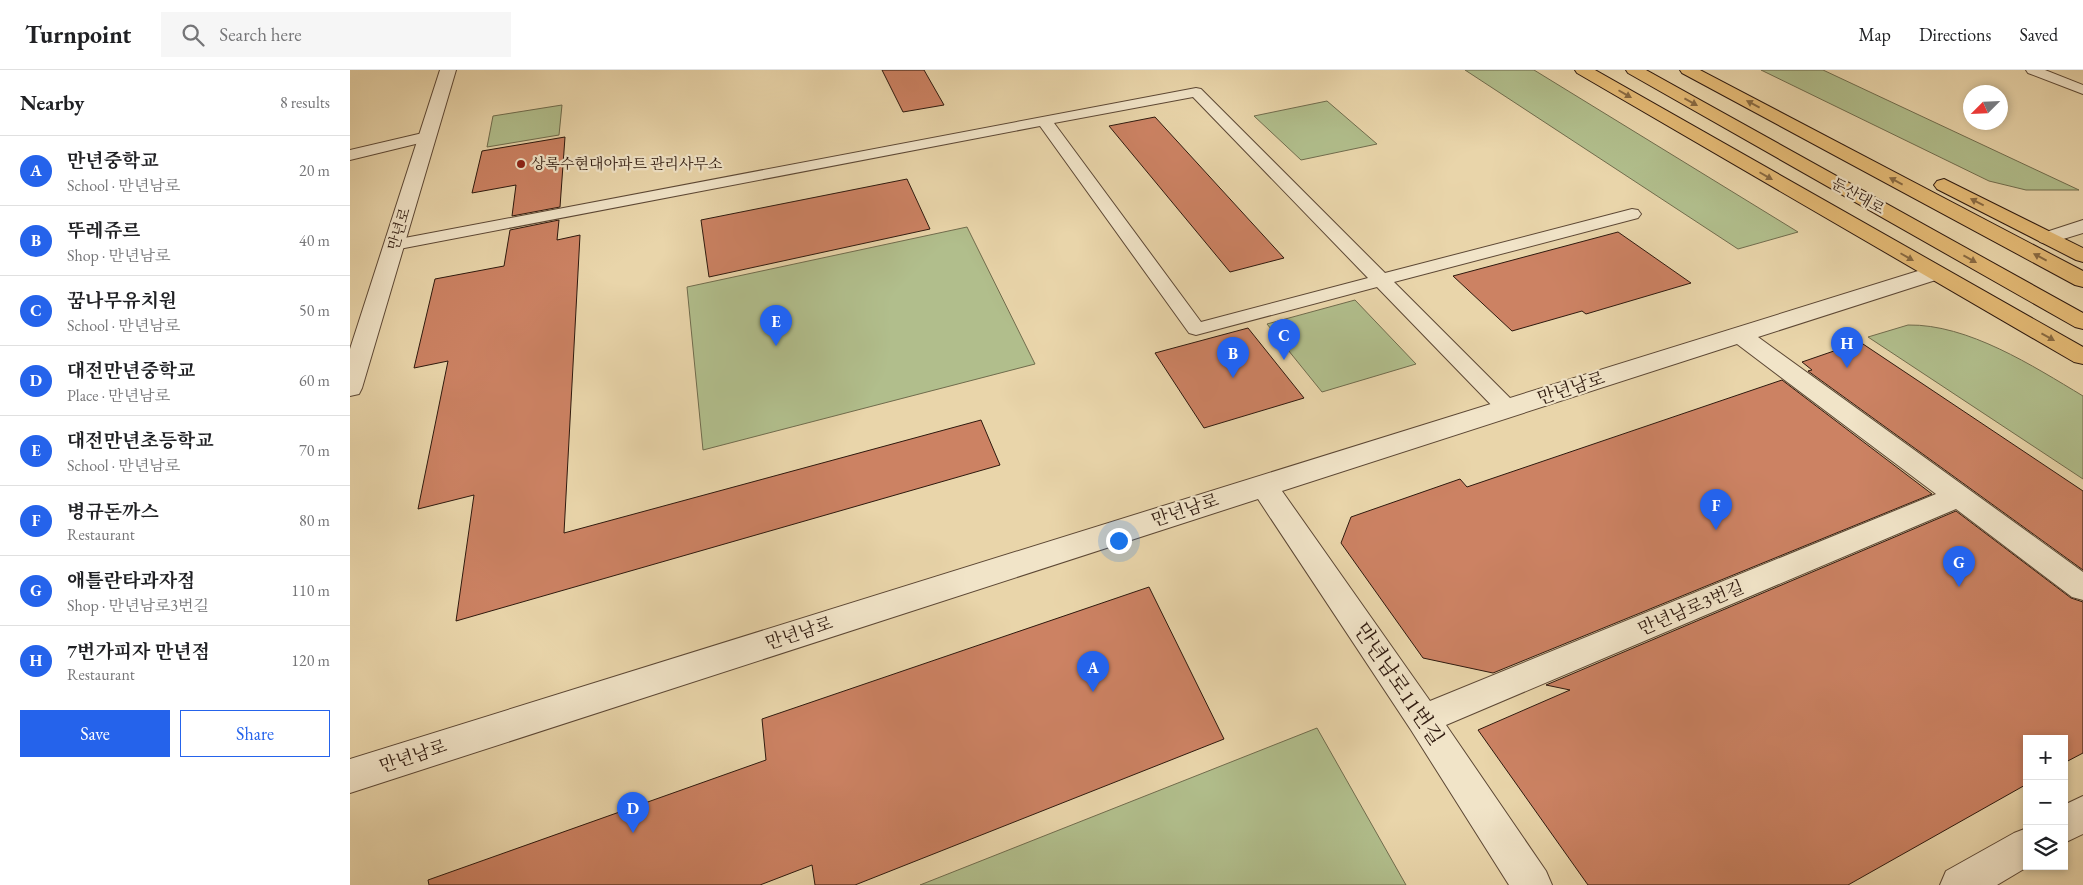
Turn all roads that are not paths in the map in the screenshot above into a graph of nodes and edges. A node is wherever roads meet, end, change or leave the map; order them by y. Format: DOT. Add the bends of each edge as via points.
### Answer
graph roads {
  1 [pos="448,70"];
  2 [pos="1583,70"];
  3 [pos="1634,70"];
  4 [pos="1688,70"];
  5 [pos="1722,70"];
  6 [pos="2033,70"];
  7 [pos="2083,90"];
  8 [pos="1044,120"];
  9 [pos="1845,134"];
  10 [pos="427,137"];
  11 [pos="350,156"];
  12 [pos="1933,179"];
  13 [pos="1632,214"];
  14 [pos="2083,226"];
  15 [pos="2047,238"];
  16 [pos="394,245"];
  17 [pos="2083,256"];
  18 [pos="1934,272"];
  19 [pos="1381,280"];
  20 [pos="2083,280"];
  21 [pos="2083,322"];
  22 [pos="1740,335"];
  23 [pos="2083,357"];
  24 [pos="350,388"];
  25 [pos="1507,408"];
  26 [pos="1263,485"];
  27 [pos="1959,496"];
  28 [pos="2083,588"];
  29 [pos="1423,719"];
  30 [pos="350,776"];
  31 [pos="2083,814"];
  32 [pos="2068,823"];
  33 [pos="2023,848"];
  34 [pos="1532,885"];
  35 [pos="1960,885"];
  1 -- 10 [label="street, 만년로"];
  2 -- 18 [label="main road, one-way"];
  3 -- 21 [label="main road, 둔산대로, one-way"];
  20 -- 4 [label="main road, 둔산대로, one-way"];
  5 -- 9 [label="main road"];
  6 -- 7 [label="lane"];
  8 -- 16 [label="lane"];
  8 -- 19 [label="lane" via="1196,92"];
  8 -- 19 [label="lane" via="1196,329"];
  10 -- 11 [label="lane"];
  10 -- 16 [label="street, 만년로"];
  15 -- 12 [label="main road, one-way"];
  13 -- 19 [label="lane"];
  14 -- 15 [label="street"];
  15 -- 17 [label="main road"];
  16 -- 24 [label="street, 만년로"];
  18 -- 22 [label="street, 만년남로"];
  18 -- 23 [label="main road, one-way"];
  19 -- 25 [label="lane"];
  22 -- 25 [label="street, 만년남로"];
  22 -- 27 [label="street"];
  25 -- 26 [label="street, 만년남로"];
  26 -- 29 [label="street, 만년남로11번길"];
  26 -- 30 [label="street, 만년남로"];
  27 -- 28 [label="street"];
  27 -- 29 [label="street, 만년남로3번길"];
  29 -- 34 [label="street, 만년남로11번길"];
  31 -- 32 [label="street"];
  33 -- 35 [label="street"];
}
